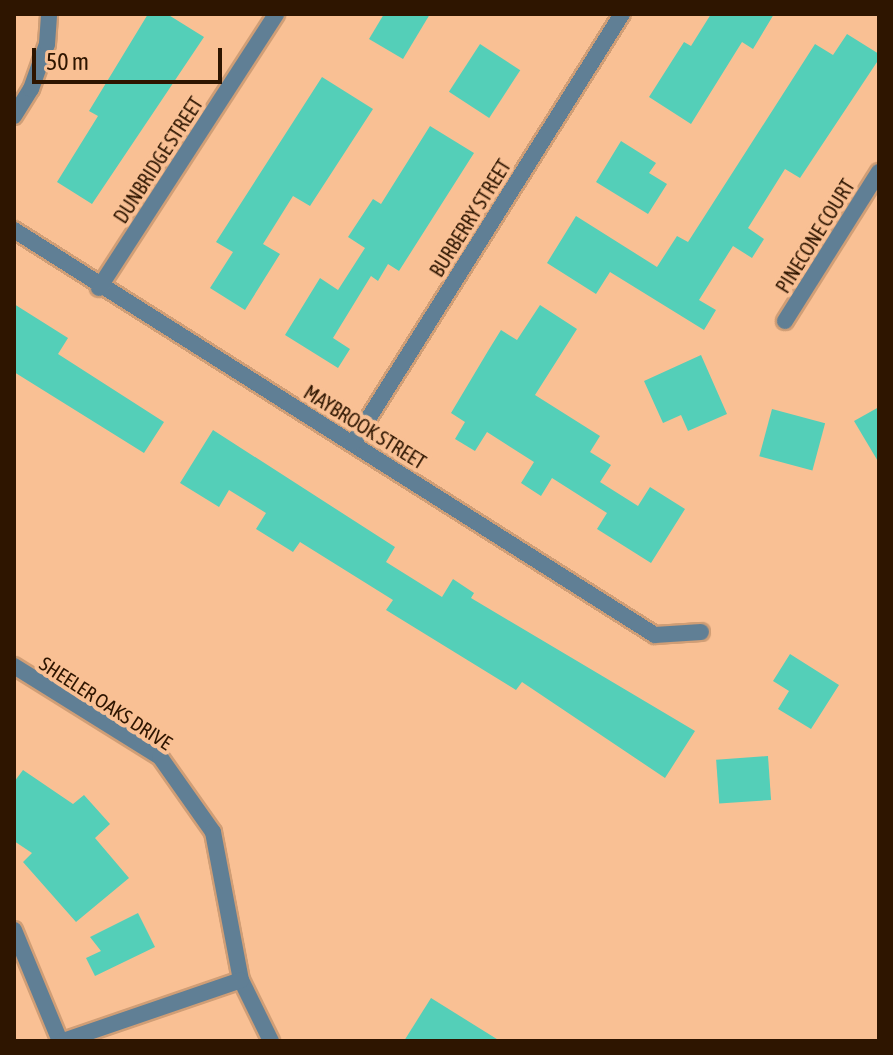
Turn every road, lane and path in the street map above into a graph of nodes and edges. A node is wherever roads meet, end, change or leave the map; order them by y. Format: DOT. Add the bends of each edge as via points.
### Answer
graph roads {
  1 [pos="49,14"];
  2 [pos="276,14"];
  3 [pos="622,14"];
  4 [pos="14,116"];
  5 [pos="879,172"];
  6 [pos="14,230"];
  7 [pos="99,288"];
  8 [pos="785,321"];
  9 [pos="353,443"];
  10 [pos="701,632"];
  11 [pos="14,666"];
  12 [pos="14,930"];
  13 [pos="241,980"];
  14 [pos="62,1041"];
  15 [pos="271,1041"];
  1 -- 4 [label="street" via="47,44 31,89"];
  2 -- 7 [label="street, DUNBRIDGE STREET"];
  3 -- 9 [label="street, BURBERRY STREET"];
  5 -- 8 [label="street, PINECONE COURT"];
  6 -- 7 [label="street, MAYBROOK STREET"];
  7 -- 9 [label="street, MAYBROOK STREET"];
  9 -- 10 [label="street, MAYBROOK STREET" via="655,635"];
  11 -- 13 [label="street, SHEELER OAKS DRIVE" via="160,757 213,832"];
  12 -- 14 [label="street"];
  13 -- 14 [label="street"];
  13 -- 15 [label="street, SHEELER OAKS DRIVE"];
}
